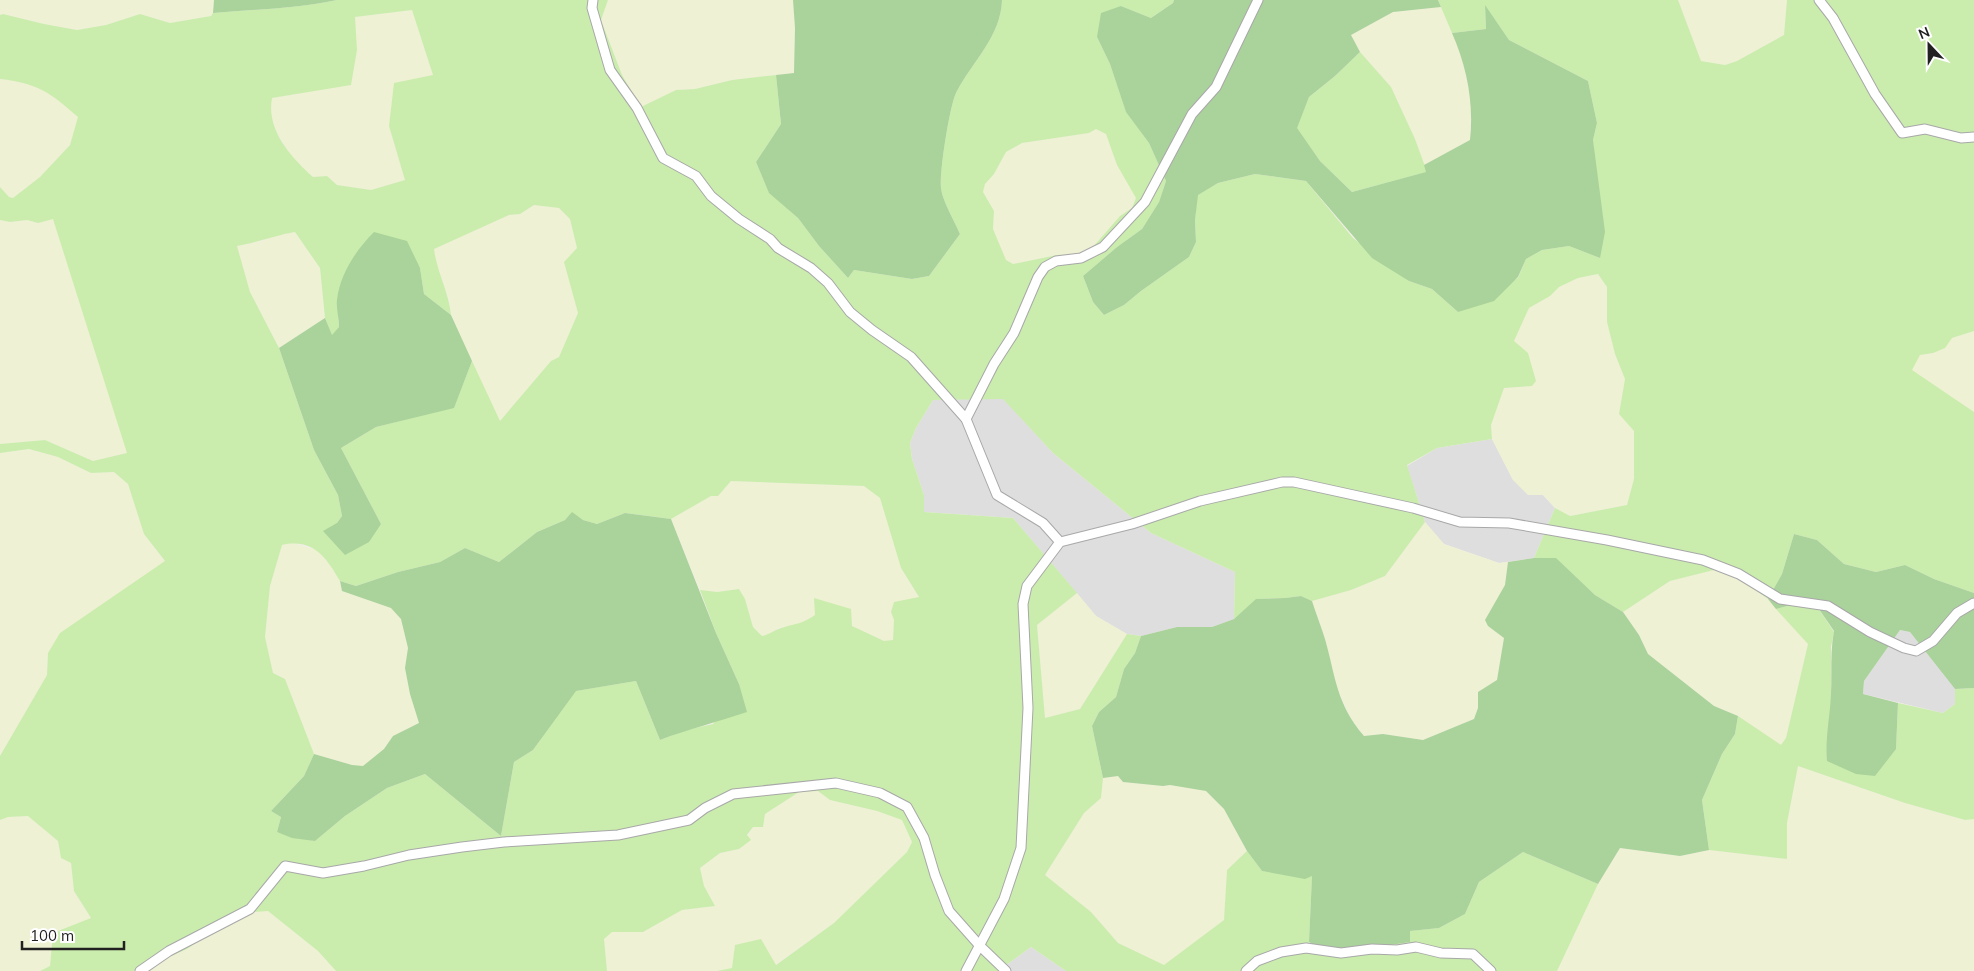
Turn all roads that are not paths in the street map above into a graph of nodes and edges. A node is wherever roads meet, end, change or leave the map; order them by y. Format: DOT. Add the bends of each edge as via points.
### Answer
graph roads {
  1 [pos="593,0"];
  2 [pos="1258,0"];
  3 [pos="1819,0"];
  4 [pos="1974,137"];
  5 [pos="966,419"];
  6 [pos="1060,542"];
  7 [pos="1974,603"];
  8 [pos="980,946"];
  9 [pos="140,971"];
  10 [pos="966,971"];
  11 [pos="1006,971"];
  12 [pos="1246,971"];
  13 [pos="1491,971"];
  1 -- 5 [label="street" via="592,8 610,70 637,108 663,158 696,176 711,196 739,219 811,268 828,283 850,312 911,357"];
  2 -- 5 [label="street" via="1216,87 1192,114 1144,202 1103,247 1081,258 1045,266 1014,333"];
  3 -- 4 [label="street" via="1902,133 1926,129 1961,138"];
  5 -- 6 [label="street" via="997,495 1042,523"];
  6 -- 7 [label="street" via="1132,524 1200,501 1294,482 1413,508 1460,522 1509,523 1703,560 1739,574 1780,599 1828,606 1870,632 1916,651 1933,641 1957,613"];
  6 -- 8 [label="street" via="1027,586 1023,604 1028,708 1021,848 1004,899"];
  8 -- 9 [label="street" via="950,911 924,838 907,807 880,793 836,783 734,794 689,820 618,835 462,847 324,873 285,866 250,909 176,947"];
  8 -- 10 [label="street"];
  8 -- 11 [label="street"];
  12 -- 13 [label="street" via="1257,961 1280,952 1306,948 1341,953 1416,947 1441,953 1473,954"];
}
